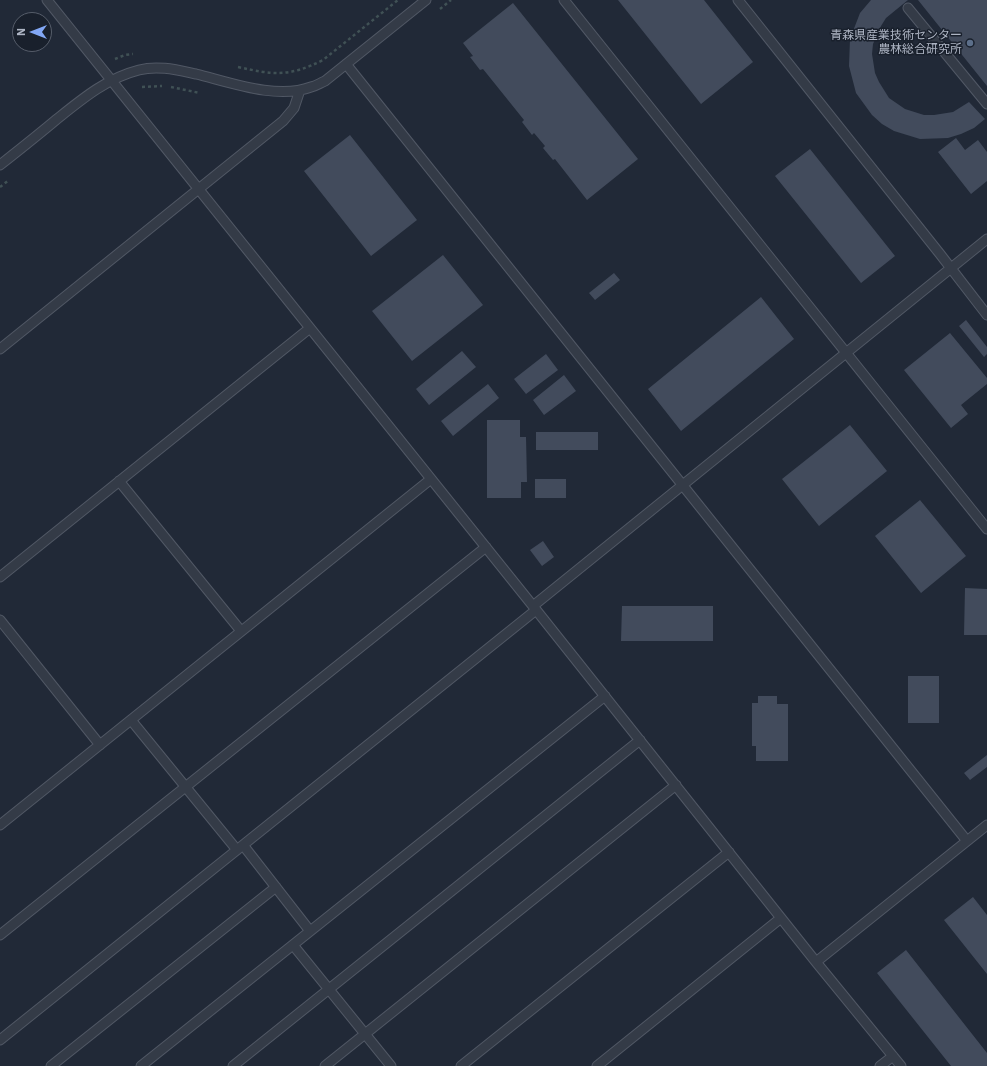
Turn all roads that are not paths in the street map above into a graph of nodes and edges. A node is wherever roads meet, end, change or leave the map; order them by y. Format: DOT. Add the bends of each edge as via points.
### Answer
graph roads {
  1 [pos="47,0"];
  2 [pos="426,0"];
  3 [pos="564,0"];
  4 [pos="738,0"];
  5 [pos="908,8"];
  6 [pos="346,64"];
  7 [pos="111,80"];
  8 [pos="300,90"];
  9 [pos="987,104"];
  10 [pos="0,165"];
  11 [pos="199,189"];
  12 [pos="987,239"];
  13 [pos="950,269"];
  14 [pos="987,315"];
  15 [pos="310,328"];
  16 [pos="0,349"];
  17 [pos="846,353"];
  18 [pos="431,479"];
  19 [pos="120,481"];
  20 [pos="682,486"];
  21 [pos="987,529"];
  22 [pos="486,547"];
  23 [pos="0,577"];
  24 [pos="535,608"];
  25 [pos="0,620"];
  26 [pos="241,631"];
  27 [pos="604,696"];
  28 [pos="131,720"];
  29 [pos="640,740"];
  30 [pos="100,745"];
  31 [pos="676,785"];
  32 [pos="185,787"];
  33 [pos="987,824"];
  34 [pos="0,825"];
  35 [pos="966,841"];
  36 [pos="240,848"];
  37 [pos="729,852"];
  38 [pos="276,888"];
  39 [pos="781,918"];
  40 [pos="310,931"];
  41 [pos="0,935"];
  42 [pos="293,945"];
  43 [pos="816,962"];
  44 [pos="329,989"];
  45 [pos="365,1034"];
  46 [pos="0,1040"];
  47 [pos="893,1056"];
  48 [pos="52,1066"];
  49 [pos="141,1066"];
  50 [pos="233,1066"];
  51 [pos="325,1066"];
  52 [pos="391,1066"];
  53 [pos="461,1066"];
  54 [pos="597,1066"];
  55 [pos="880,1066"];
  56 [pos="901,1066"];
  1 -- 7 [label="lane"];
  2 -- 6 [label="lane"];
  3 -- 17 [label="lane"];
  4 -- 13 [label="lane"];
  5 -- 9 [label="lane"];
  6 -- 8 [label="lane" via="325,81"];
  6 -- 20 [label="lane"];
  7 -- 8 [label="lane" via="140,69 154,68 273,91"];
  7 -- 10 [label="lane" via="75,105"];
  7 -- 11 [label="lane"];
  8 -- 11 [label="lane" via="294,108 283,121"];
  11 -- 15 [label="lane"];
  11 -- 16 [label="lane"];
  12 -- 13 [label="lane"];
  13 -- 14 [label="lane"];
  13 -- 17 [label="lane"];
  15 -- 18 [label="lane"];
  15 -- 19 [label="lane"];
  17 -- 20 [label="lane"];
  17 -- 21 [label="lane"];
  18 -- 22 [label="lane"];
  18 -- 26 [label="lane"];
  19 -- 23 [label="lane"];
  19 -- 26 [label="lane"];
  20 -- 24 [label="lane"];
  20 -- 35 [label="lane"];
  22 -- 24 [label="lane"];
  22 -- 32 [label="lane"];
  24 -- 27 [label="lane"];
  24 -- 36 [label="lane"];
  25 -- 30 [label="lane"];
  26 -- 28 [label="lane"];
  27 -- 29 [label="lane"];
  27 -- 40 [label="lane"];
  28 -- 30 [label="lane"];
  28 -- 32 [label="lane"];
  29 -- 31 [label="lane"];
  29 -- 44 [label="lane"];
  30 -- 34 [label="lane"];
  31 -- 37 [label="lane"];
  31 -- 45 [label="lane"];
  32 -- 36 [label="lane"];
  32 -- 41 [label="lane"];
  33 -- 35 [label="lane"];
  35 -- 43 [label="lane"];
  36 -- 38 [label="lane"];
  36 -- 46 [label="lane"];
  37 -- 39 [label="lane"];
  37 -- 53 [label="lane"];
  38 -- 40 [label="lane"];
  38 -- 48 [label="lane"];
  39 -- 43 [label="lane"];
  39 -- 54 [label="lane"];
  40 -- 42 [label="lane"];
  42 -- 44 [label="lane"];
  42 -- 49 [label="lane"];
  43 -- 47 [label="lane"];
  44 -- 45 [label="lane"];
  44 -- 50 [label="lane"];
  45 -- 51 [label="lane"];
  45 -- 52 [label="lane"];
  47 -- 55 [label="lane"];
  47 -- 56 [label="lane"];
}
